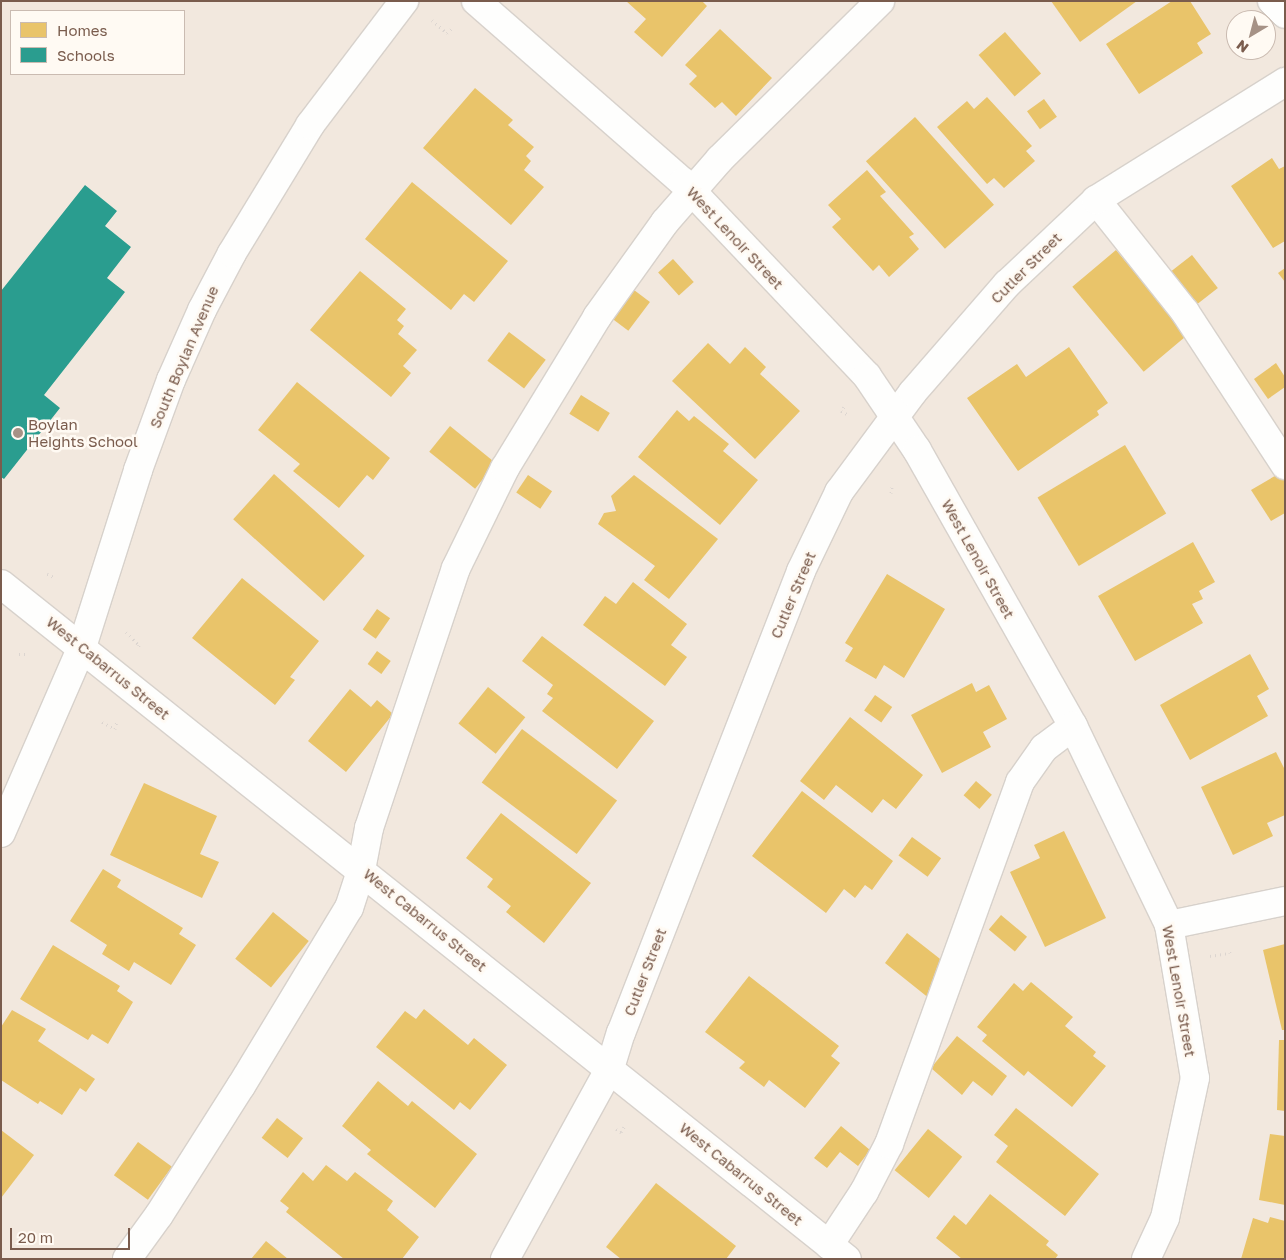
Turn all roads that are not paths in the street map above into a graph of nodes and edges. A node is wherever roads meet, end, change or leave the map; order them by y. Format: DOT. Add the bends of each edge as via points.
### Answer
graph roads {
  1 [pos="404,1"];
  2 [pos="476,1"];
  3 [pos="880,1"];
  4 [pos="1272,1"];
  5 [pos="1285,14"];
  6 [pos="1285,82"];
  7 [pos="691,191"];
  8 [pos="1096,200"];
  9 [pos="895,415"];
  10 [pos="1285,465"];
  11 [pos="1,584"];
  12 [pos="82,647"];
  13 [pos="1073,726"];
  14 [pos="1,833"];
  15 [pos="362,870"];
  16 [pos="1285,901"];
  17 [pos="1169,925"];
  18 [pos="610,1068"];
  19 [pos="841,1255"];
  20 [pos="127,1259"];
  21 [pos="505,1259"];
  22 [pos="1146,1259"];
  1 -- 12 [label="street, South Boylan Avenue" via="310,125 232,253 202,310 171,380 138,470"];
  2 -- 7 [label="street, West Lenoir Street"];
  3 -- 7 [label="street"];
  4 -- 5 [label="street"];
  6 -- 8 [label="street, Cutler Street"];
  7 -- 9 [label="street, West Lenoir Street" via="867,376"];
  7 -- 15 [label="street" via="664,222 597,317 505,468 456,568 369,828"];
  8 -- 9 [label="street, Cutler Street" via="1007,284"];
  8 -- 10 [label="street" via="1185,312"];
  9 -- 13 [label="street, West Lenoir Street"];
  9 -- 18 [label="street, Cutler Street" via="839,492 801,571"];
  11 -- 12 [label="street, West Cabarrus Street"];
  12 -- 14 [label="street, South Boylan Avenue"];
  12 -- 15 [label="street, West Cabarrus Street"];
  13 -- 17 [label="street, West Lenoir Street"];
  13 -- 19 [label="street" via="1044,748 1020,782 901,1116 864,1192"];
  15 -- 18 [label="street, West Cabarrus Street"];
  15 -- 20 [label="street" via="349,908 313,970 159,1215"];
  16 -- 17 [label="street"];
  17 -- 22 [label="street, West Lenoir Street" via="1195,1078 1165,1218"];
  18 -- 19 [label="street, West Cabarrus Street"];
  18 -- 21 [label="street, Cutler Street"];
}
